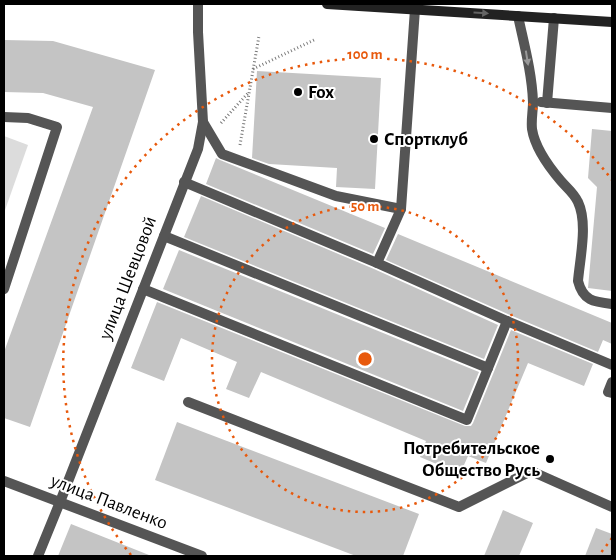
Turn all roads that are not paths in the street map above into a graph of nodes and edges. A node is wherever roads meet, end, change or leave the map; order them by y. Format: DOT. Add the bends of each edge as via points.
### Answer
graph roads {
  1 [pos="198,4"];
  2 [pos="327,4"];
  3 [pos="354,5"];
  4 [pos="415,6"];
  5 [pos="518,16"];
  6 [pos="554,18"];
  7 [pos="612,22"];
  8 [pos="533,102"];
  9 [pos="547,103"];
  10 [pos="612,108"];
  11 [pos="4,117"];
  12 [pos="203,122"];
  13 [pos="184,182"];
  14 [pos="401,209"];
  15 [pos="164,236"];
  16 [pos="377,263"];
  17 [pos="4,289"];
  18 [pos="143,289"];
  19 [pos="612,304"];
  20 [pos="508,320"];
  21 [pos="612,365"];
  22 [pos="488,368"];
  23 [pos="612,382"];
  24 [pos="612,393"];
  25 [pos="188,402"];
  26 [pos="4,481"];
  27 [pos="60,502"];
  28 [pos="612,506"];
  29 [pos="38,556"];
  30 [pos="202,556"];
  1 -- 12 [label="street, улица Шевцовой"];
  2 -- 3 [label="street"];
  3 -- 4 [label="street"];
  4 -- 5 [label="street, one-way"];
  4 -- 14 [label="street"];
  5 -- 6 [label="street"];
  5 -- 8 [label="street, one-way"];
  6 -- 7 [label="street"];
  6 -- 9 [label="street"];
  8 -- 9 [label="street"];
  8 -- 19 [label="street" via="532,128 538,146 561,181 573,192 582,212 580,289 592,301"];
  9 -- 10 [label="street"];
  11 -- 17 [label="street" via="28,118 57,127"];
  12 -- 13 [label="street, улица Шевцовой" via="198,149"];
  12 -- 14 [label="street" via="222,154 336,196"];
  13 -- 15 [label="street, улица Шевцовой"];
  13 -- 16 [label="street"];
  14 -- 16 [label="street"];
  15 -- 18 [label="street, улица Шевцовой"];
  15 -- 22 [label="street"];
  16 -- 20 [label="street"];
  18 -- 22 [label="street" via="468,420"];
  18 -- 27 [label="street, улица Шевцовой"];
  20 -- 21 [label="street"];
  20 -- 22 [label="street"];
  23 -- 24 [label="street" via="608,392"];
  25 -- 28 [label="street" via="459,507 531,471"];
  26 -- 27 [label="street, улица Павленко"];
  27 -- 29 [label="street, улица Шевцовой"];
  27 -- 30 [label="street, улица Павленко"];
}
